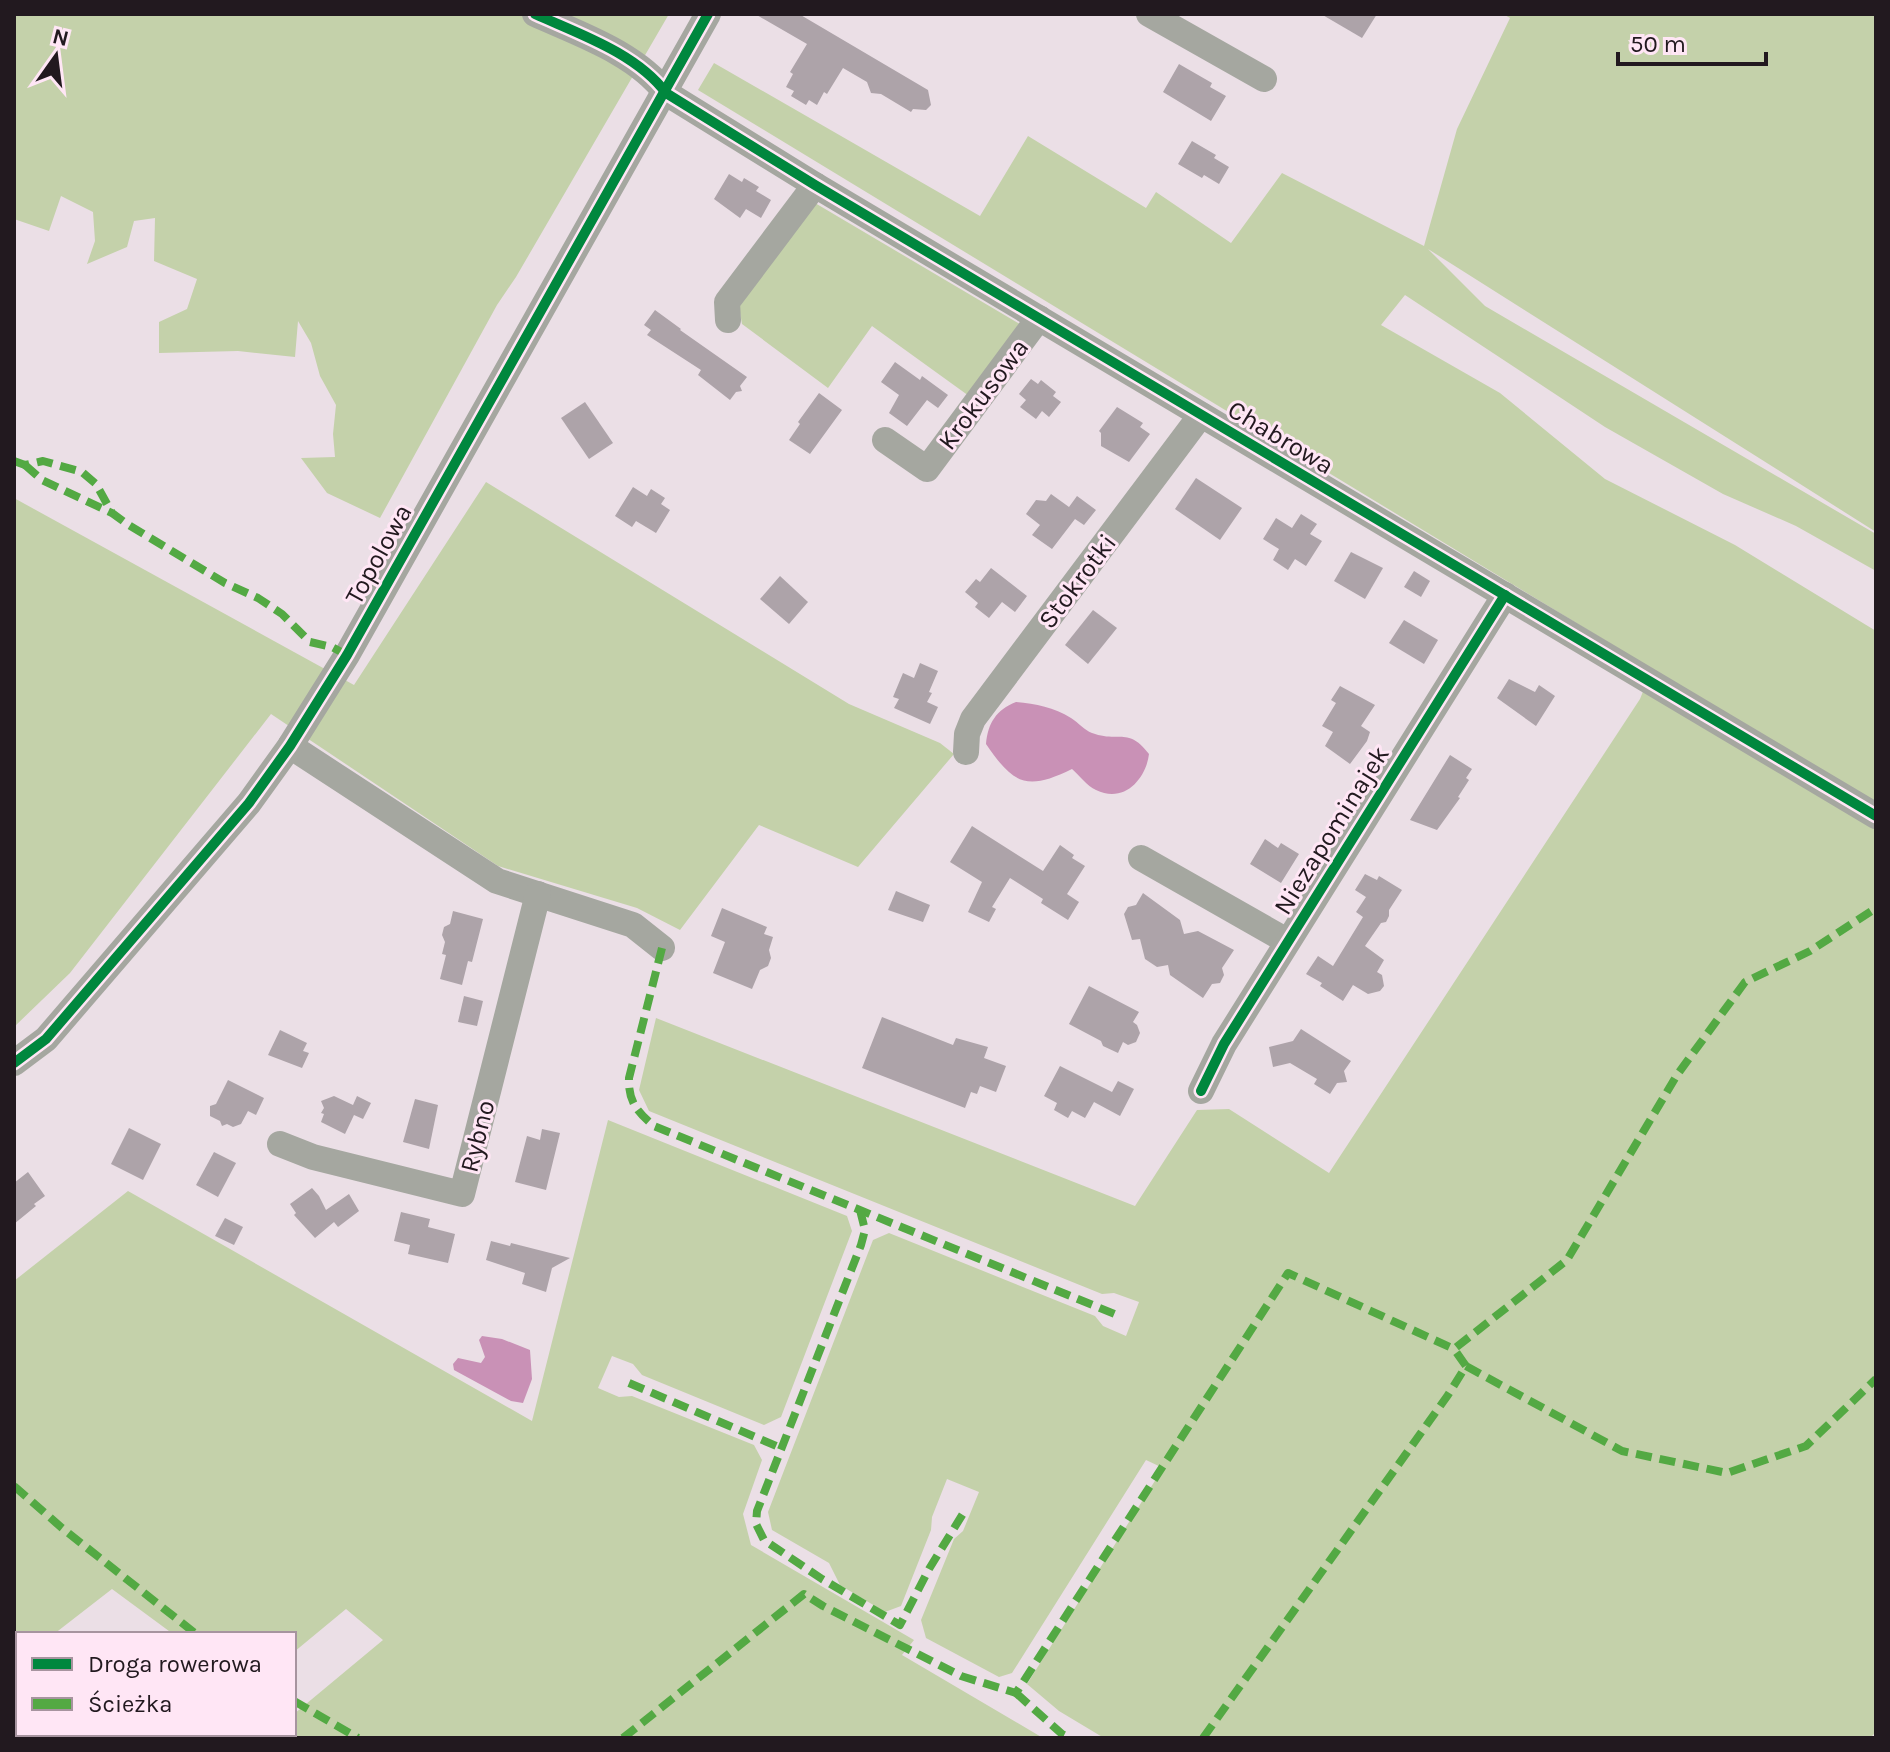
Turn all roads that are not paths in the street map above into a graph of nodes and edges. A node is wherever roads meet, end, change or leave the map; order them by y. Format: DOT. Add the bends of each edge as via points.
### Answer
graph roads {
  1 [pos="535,14"];
  2 [pos="708,14"];
  3 [pos="1149,14"];
  4 [pos="1264,79"];
  5 [pos="666,93"];
  6 [pos="815,185"];
  7 [pos="1039,318"];
  8 [pos="728,320"];
  9 [pos="1201,415"];
  10 [pos="885,440"];
  11 [pos="1505,595"];
  12 [pos="290,746"];
  13 [pos="966,752"];
  14 [pos="1876,816"];
  15 [pos="1141,858"];
  16 [pos="538,894"];
  17 [pos="1287,941"];
  18 [pos="662,948"];
  19 [pos="14,1063"];
  20 [pos="1201,1091"];
  21 [pos="280,1144"];
  1 -- 5 [label="street, Chabrowa" via="601,44 654,77"];
  2 -- 5 [label="street, Topolowa"];
  3 -- 4 [label="street"];
  5 -- 6 [label="street, Chabrowa"];
  5 -- 12 [label="street, Topolowa"];
  6 -- 7 [label="street, Chabrowa"];
  6 -- 8 [label="street" via="727,302"];
  7 -- 9 [label="street, Chabrowa"];
  7 -- 10 [label="street, Krokusowa" via="927,469"];
  9 -- 11 [label="street, Chabrowa"];
  9 -- 13 [label="street, Stokrotki" via="973,719"];
  11 -- 14 [label="street, Chabrowa"];
  11 -- 17 [label="street, Niezapominajek"];
  12 -- 16 [label="street" via="497,881"];
  12 -- 19 [label="street, Topolowa" via="249,803 46,1039"];
  15 -- 17 [label="street"];
  16 -- 18 [label="street" via="633,925"];
  16 -- 21 [label="street, Rybno" via="462,1194"];
  17 -- 20 [label="street, Niezapominajek"];
}
